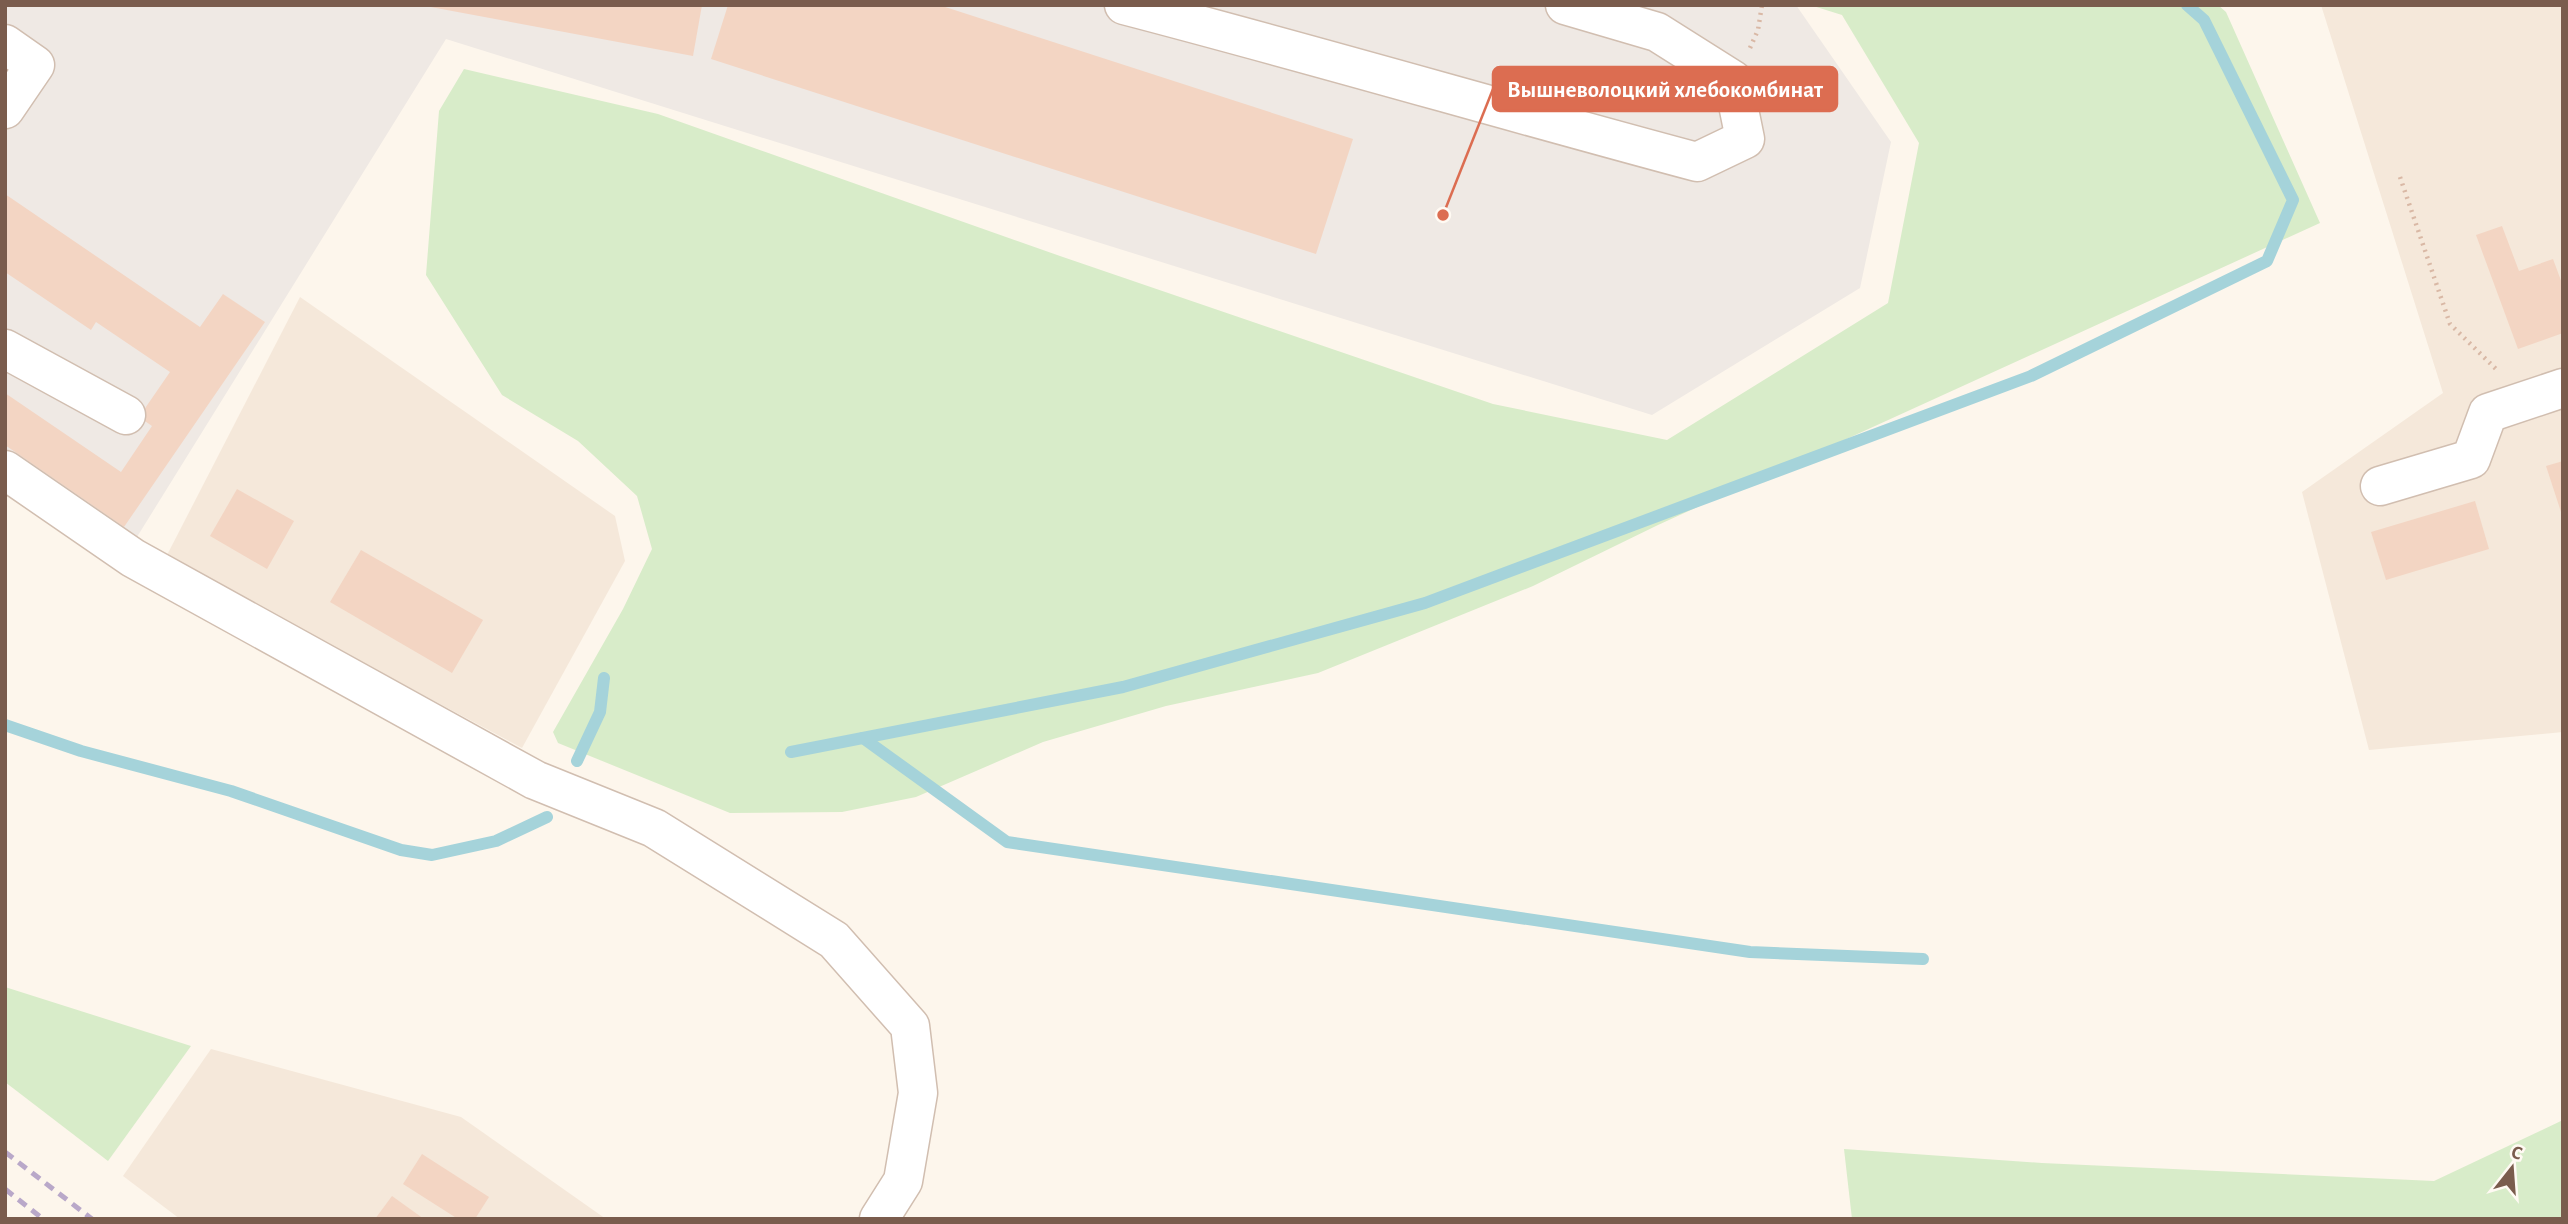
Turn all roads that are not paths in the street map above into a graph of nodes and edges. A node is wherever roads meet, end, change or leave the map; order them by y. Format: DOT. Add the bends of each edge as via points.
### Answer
graph roads {
  1 [pos="1124,5"];
  2 [pos="1565,5"];
  3 [pos="5,44"];
  4 [pos="5,109"];
  5 [pos="5,349"];
  6 [pos="2563,388"];
  7 [pos="127,415"];
  8 [pos="5,470"];
  9 [pos="2380,486"];
  10 [pos="879,1219"];
  1 -- 2 [label="street" via="1697,162 1745,139 1733,80 1657,32"];
  3 -- 4 [label="street" via="35,65"];
  5 -- 7 [label="street"];
  6 -- 9 [label="street" via="2488,413 2471,459"];
  8 -- 10 [label="street" via="133,558 535,780 654,828 834,940 910,1026 918,1093 903,1181"];
}
